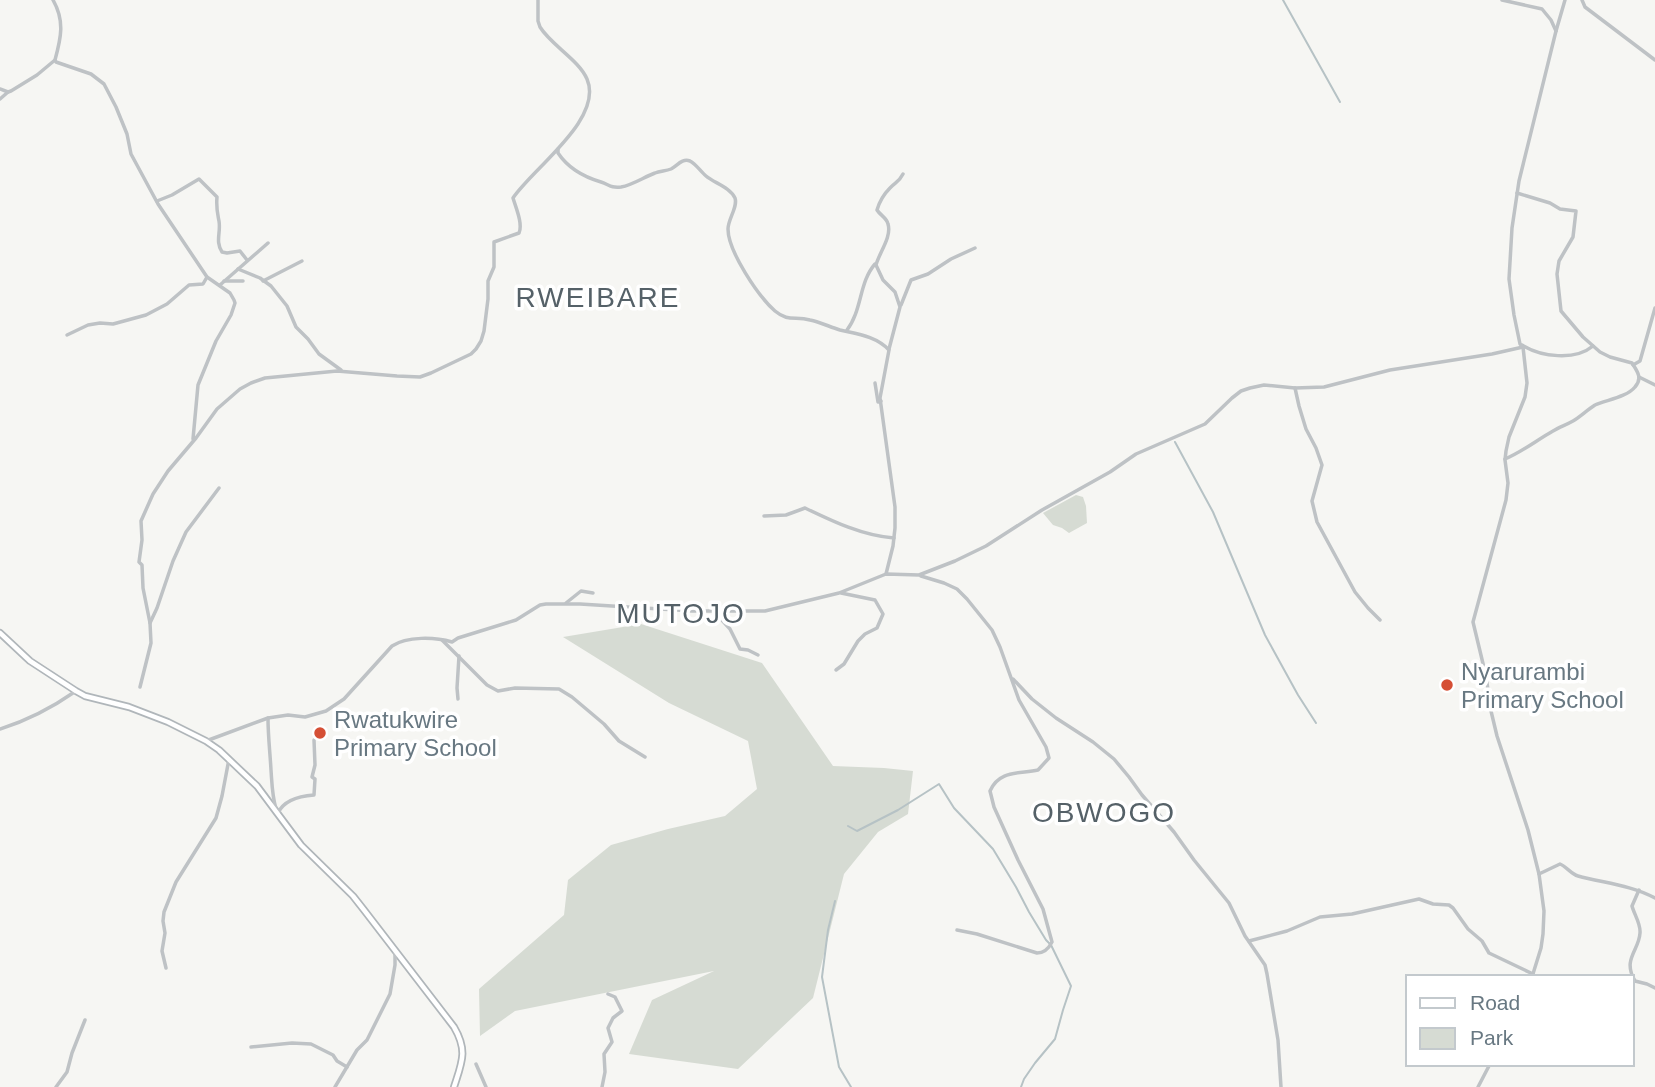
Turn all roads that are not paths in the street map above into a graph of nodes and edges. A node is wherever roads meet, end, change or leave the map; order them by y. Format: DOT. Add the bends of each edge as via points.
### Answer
graph roads {
  1 [pos="52,0"];
  2 [pos="538,0"];
  3 [pos="1502,0"];
  4 [pos="1565,0"];
  5 [pos="1582,0"];
  6 [pos="1556,31"];
  7 [pos="55,60"];
  8 [pos="1655,60"];
  9 [pos="0,89"];
  10 [pos="8,92"];
  11 [pos="0,99"];
  12 [pos="559,147"];
  13 [pos="903,174"];
  14 [pos="1517,193"];
  15 [pos="156,201"];
  16 [pos="268,243"];
  17 [pos="975,248"];
  18 [pos="247,260"];
  19 [pos="302,261"];
  20 [pos="877,262"];
  21 [pos="238,269"];
  22 [pos="207,277"];
  23 [pos="224,281"];
  24 [pos="243,281"];
  25 [pos="263,281"];
  26 [pos="219,285"];
  27 [pos="900,307"];
  28 [pos="1655,309"];
  29 [pos="846,331"];
  30 [pos="67,335"];
  31 [pos="1522,346"];
  32 [pos="1593,346"];
  33 [pos="889,350"];
  34 [pos="1633,365"];
  35 [pos="341,371"];
  36 [pos="1639,377"];
  37 [pos="875,383"];
  38 [pos="1655,385"];
  39 [pos="1295,388"];
  40 [pos="880,401"];
  41 [pos="193,440"];
  42 [pos="1505,460"];
  43 [pos="219,488"];
  44 [pos="764,516"];
  45 [pos="894,538"];
  46 [pos="886,575"];
  47 [pos="919,575"];
  48 [pos="593,593"];
  49 [pos="839,593"];
  50 [pos="565,604"];
  51 [pos="718,611"];
  52 [pos="1380,620"];
  53 [pos="150,623"];
  54 [pos="0,633"];
  55 [pos="441,639"];
  56 [pos="758,655"];
  57 [pos="459,656"];
  58 [pos="836,670"];
  59 [pos="1011,677"];
  60 [pos="140,687"];
  61 [pos="76,691"];
  62 [pos="458,698"];
  63 [pos="268,718"];
  64 [pos="0,729"];
  65 [pos="314,740"];
  66 [pos="206,741"];
  67 [pos="645,757"];
  68 [pos="229,760"];
  69 [pos="277,815"];
  70 [pos="1539,874"];
  71 [pos="1639,890"];
  72 [pos="1655,898"];
  73 [pos="957,930"];
  74 [pos="1249,941"];
  75 [pos="395,951"];
  76 [pos="166,968"];
  77 [pos="1533,975"];
  78 [pos="1631,975"];
  79 [pos="1634,979"];
  80 [pos="1655,988"];
  81 [pos="608,994"];
  82 [pos="85,1020"];
  83 [pos="251,1047"];
  84 [pos="476,1065"];
  85 [pos="1489,1066"];
  86 [pos="347,1067"];
  87 [pos="57,1087"];
  88 [pos="335,1087"];
  89 [pos="454,1087"];
  90 [pos="486,1087"];
  91 [pos="602,1087"];
  92 [pos="1281,1087"];
  93 [pos="1478,1087"];
  1 -- 7 [label="street" via="61,24"];
  2 -- 12 [label="street" via="540,27 582,72 590,92 585,111"];
  3 -- 6 [label="street" via="1542,9"];
  4 -- 6 [label="street"];
  5 -- 8 [label="street" via="1585,7"];
  6 -- 14 [label="street"];
  7 -- 10 [label="street"];
  7 -- 15 [label="street" via="104,84 131,154"];
  9 -- 10 [label="street"];
  10 -- 11 [label="street"];
  12 -- 29 [label="street" via="566,163 589,180 611,187 627,186 689,161 734,197 728,228 731,244 755,291 767,304 782,317"];
  12 -- 35 [label="street" via="513,198 522,225 519,233 495,242 484,331 476,349 420,377"];
  13 -- 20 [label="street" via="878,206 889,227"];
  14 -- 31 [label="street" via="1509,279"];
  14 -- 32 [label="street" via="1576,211 1573,237 1559,261 1558,290 1561,311"];
  15 -- 18 [label="street" via="199,179 217,197 219,247 227,253 240,251"];
  15 -- 22 [label="street"];
  16 -- 18 [label="street"];
  17 -- 27 [label="street" via="911,279"];
  18 -- 21 [label="street"];
  19 -- 25 [label="street"];
  20 -- 27 [label="street"];
  20 -- 29 [label="street"];
  21 -- 23 [label="street"];
  21 -- 25 [label="street"];
  22 -- 26 [label="street"];
  22 -- 30 [label="street" via="203,284 186,287 152,312 113,324 88,325"];
  23 -- 24 [label="street"];
  23 -- 26 [label="street"];
  25 -- 35 [label="street" via="282,298 296,327 320,355"];
  26 -- 41 [label="street" via="235,303 198,385"];
  27 -- 33 [label="street"];
  28 -- 34 [label="street" via="1640,361"];
  29 -- 33 [label="street" via="876,340"];
  31 -- 32 [label="street" via="1534,352 1580,354"];
  31 -- 39 [label="street" via="1324,387"];
  31 -- 42 [label="street" via="1525,397"];
  32 -- 34 [label="street"];
  33 -- 40 [label="street"];
  34 -- 36 [label="street"];
  35 -- 41 [label="street" via="246,385 221,405"];
  36 -- 38 [label="street"];
  36 -- 42 [label="street" via="1635,388 1590,408"];
  37 -- 40 [label="street"];
  39 -- 47 [label="street" via="1264,385 1241,391 1205,424 1136,454 986,546"];
  39 -- 52 [label="street" via="1322,465 1312,501 1317,522 1355,592"];
  40 -- 45 [label="street" via="895,507"];
  41 -- 53 [label="street" via="153,494 141,521 139,562"];
  42 -- 70 [label="street" via="1506,500 1473,622 1497,736"];
  43 -- 53 [label="street" via="186,532"];
  44 -- 45 [label="street" via="805,508 879,537"];
  45 -- 46 [label="street"];
  46 -- 47 [label="street"];
  46 -- 49 [label="street"];
  47 -- 59 [label="street" via="957,589 967,599 992,630"];
  48 -- 50 [label="street" via="581,591"];
  49 -- 51 [label="street" via="765,611"];
  49 -- 58 [label="street" via="875,600 883,614 877,628 858,641"];
  50 -- 51 [label="street"];
  50 -- 55 [label="street" via="540,605 516,620 452,642"];
  51 -- 56 [label="street" via="740,649"];
  53 -- 60 [label="street"];
  54 -- 61 [label="street" via="30,662"];
  55 -- 57 [label="street"];
  55 -- 63 [label="street" via="399,642 344,699 326,711"];
  57 -- 62 [label="street"];
  57 -- 67 [label="street" via="498,691 559,689 619,741"];
  59 -- 73 [label="street" via="1049,758 1038,770 999,778 990,797 1043,909 1052,942 1037,953"];
  59 -- 74 [label="street" via="1032,699 1114,759 1222,893"];
  61 -- 64 [label="street"];
  61 -- 66 [label="street" via="168,722"];
  63 -- 66 [label="street"];
  63 -- 69 [label="street"];
  65 -- 69 [label="street" via="314,795 285,803"];
  66 -- 68 [label="street"];
  68 -- 69 [label="street" via="257,786"];
  68 -- 76 [label="street" via="216,818 176,882 164,912"];
  69 -- 75 [label="street" via="353,896"];
  70 -- 71 [label="street" via="1560,864 1578,876"];
  70 -- 77 [label="street" via="1543,934"];
  71 -- 72 [label="street"];
  71 -- 78 [label="street" via="1632,906 1640,934 1632,954"];
  74 -- 77 [label="street" via="1320,917 1419,899 1449,905 1489,953"];
  74 -- 92 [label="street" via="1268,974"];
  75 -- 86 [label="street" via="390,994"];
  75 -- 89 [label="street" via="459,1035 463,1057"];
  79 -- 80 [label="street"];
  81 -- 91 [label="street" via="622,1011 608,1028 612,1042 604,1054"];
  82 -- 87 [label="street"];
  83 -- 86 [label="street" via="302,1042 333,1055"];
  84 -- 90 [label="street"];
  85 -- 93 [label="street"];
  86 -- 88 [label="street"];
}
